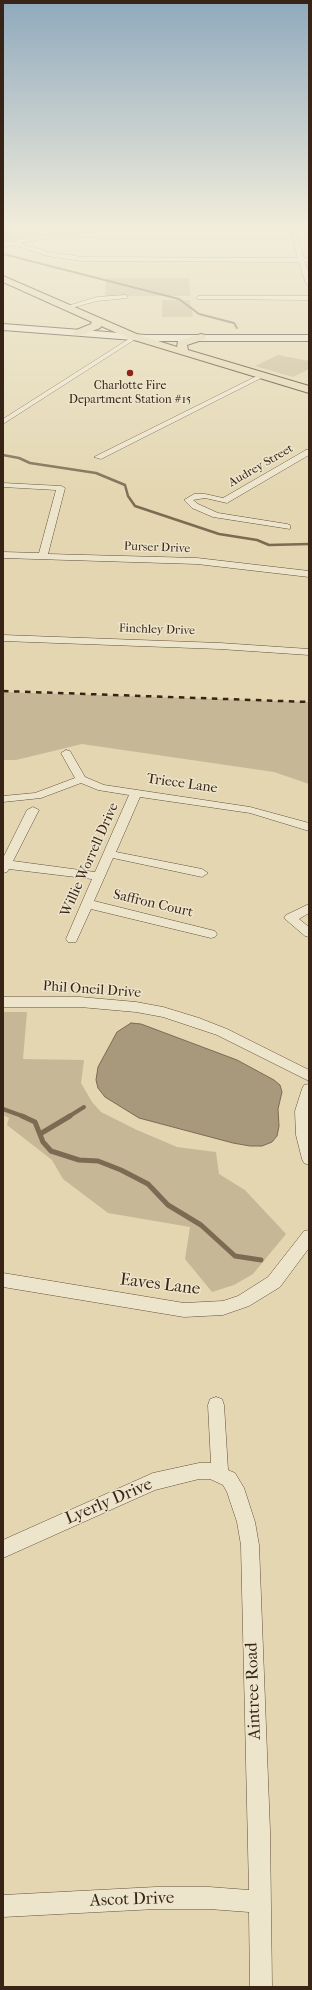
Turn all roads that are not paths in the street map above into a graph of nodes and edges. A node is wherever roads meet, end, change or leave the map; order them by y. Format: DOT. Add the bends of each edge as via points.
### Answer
graph roads {
  1 [pos="96,320"];
  2 [pos="3,327"];
  3 [pos="78,332"];
  4 [pos="135,337"];
  5 [pos="201,338"];
  6 [pos="309,338"];
  7 [pos="151,342"];
  8 [pos="119,347"];
  9 [pos="183,352"];
  10 [pos="261,376"];
  11 [pos="309,390"];
  12 [pos="3,422"];
  13 [pos="309,452"];
  14 [pos="98,457"];
  15 [pos="3,485"];
  16 [pos="287,528"];
  17 [pos="3,555"];
  18 [pos="44,556"];
  19 [pos="309,574"];
  20 [pos="3,638"];
  21 [pos="309,652"];
  22 [pos="66,753"];
  23 [pos="81,779"];
  24 [pos="136,793"];
  25 [pos="3,799"];
  26 [pos="33,810"];
  27 [pos="309,827"];
  28 [pos="109,854"];
  29 [pos="4,866"];
  30 [pos="202,873"];
  31 [pos="99,876"];
  32 [pos="88,904"];
  33 [pos="309,908"];
  34 [pos="309,933"];
  35 [pos="211,934"];
  36 [pos="72,939"];
  37 [pos="3,1002"];
  38 [pos="309,1076"];
  39 [pos="309,1089"];
  40 [pos="309,1159"];
  41 [pos="309,1236"];
  42 [pos="3,1280"];
  43 [pos="216,1405"];
  44 [pos="219,1473"];
  45 [pos="3,1549"];
  46 [pos="260,1902"];
  47 [pos="3,1906"];
  48 [pos="260,1987"];
  1 -- 3 [label="main road" via="96,326"];
  1 -- 4 [label="main road"];
  2 -- 3 [label="street"];
  3 -- 4 [label="street"];
  4 -- 5 [label="street"];
  4 -- 7 [label="main road"];
  4 -- 8 [label="street"];
  5 -- 6 [label="street"];
  5 -- 9 [label="main road" via="182,343"];
  7 -- 8 [label="street"];
  7 -- 9 [label="main road"];
  8 -- 12 [label="street"];
  9 -- 10 [label="main road"];
  10 -- 11 [label="main road"];
  10 -- 14 [label="street"];
  13 -- 16 [label="street, Audrey Street" via="224,501 205,496 194,496 188,500 216,515"];
  15 -- 18 [label="street" via="61,488"];
  17 -- 18 [label="street, Purser Drive"];
  18 -- 19 [label="street, Purser Drive" via="198,561"];
  20 -- 21 [label="street, Finchley Drive"];
  22 -- 23 [label="street"];
  23 -- 24 [label="street, Triece Lane" via="102,788"];
  23 -- 25 [label="street" via="36,796"];
  24 -- 27 [label="street, Triece Lane" via="250,810"];
  24 -- 28 [label="street, Willie Worrell Drive"];
  26 -- 29 [label="street"];
  28 -- 30 [label="street"];
  28 -- 31 [label="street, Willie Worrell Drive"];
  29 -- 31 [label="street"];
  31 -- 32 [label="street, Willie Worrell Drive"];
  32 -- 35 [label="street, Saffron Court"];
  32 -- 36 [label="street, Willie Worrell Drive"];
  33 -- 34 [label="street" via="290,918"];
  37 -- 38 [label="street, Phil Oneil Drive" via="80,1002 163,1012 222,1032"];
  39 -- 40 [label="street" via="302,1111 303,1135"];
  41 -- 42 [label="street, Eaves Lane" via="274,1282 243,1301 223,1308 184,1310"];
  43 -- 44 [label="street"];
  44 -- 45 [label="street, Lyerly Drive" via="199,1471 153,1482"];
  44 -- 46 [label="street, Aintree Road" via="229,1479 235,1488 250,1545"];
  46 -- 47 [label="street, Ascot Drive" via="209,1898 156,1898"];
  46 -- 48 [label="street, Aintree Road"];
}
